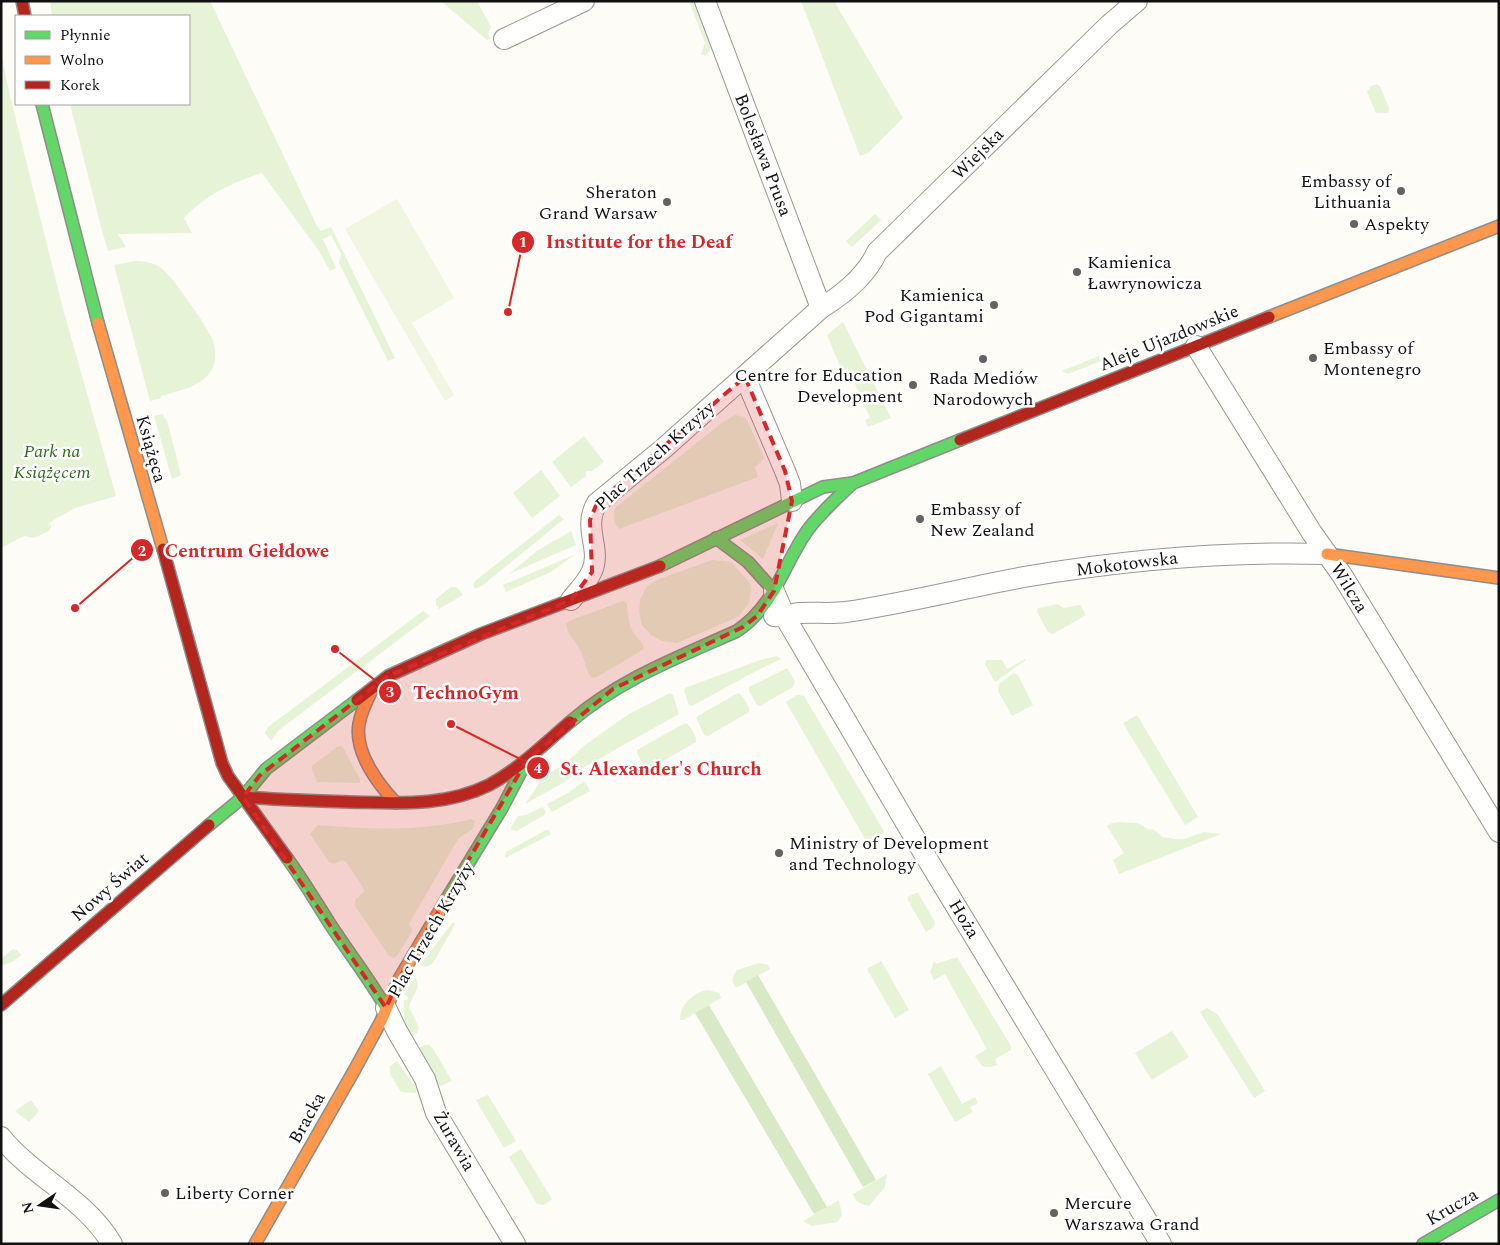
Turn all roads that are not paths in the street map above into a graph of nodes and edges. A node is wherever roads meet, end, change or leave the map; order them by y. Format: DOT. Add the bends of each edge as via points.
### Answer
graph roads {
  1 [pos="22,1"];
  2 [pos="584,1"];
  3 [pos="705,1"];
  4 [pos="1137,1"];
  5 [pos="25,15"];
  6 [pos="504,39"];
  7 [pos="42,105"];
  8 [pos="1499,226"];
  9 [pos="821,308"];
  10 [pos="1196,346"];
  11 [pos="745,377"];
  12 [pos="852,483"];
  13 [pos="790,508"];
  14 [pos="716,538"];
  15 [pos="1327,554"];
  16 [pos="778,561"];
  17 [pos="1499,578"];
  18 [pos="774,591"];
  19 [pos="571,600"];
  20 [pos="757,616"];
  21 [pos="785,617"];
  22 [pos="374,685"];
  23 [pos="527,760"];
  24 [pos="244,797"];
  25 [pos="396,803"];
  26 [pos="1499,832"];
  27 [pos="1,1005"];
  28 [pos="386,1008"];
  29 [pos="1,1137"];
  30 [pos="1499,1200"];
  31 [pos="112,1244"];
  32 [pos="255,1244"];
  33 [pos="515,1244"];
  34 [pos="1161,1244"];
  35 [pos="1423,1244"];
  1 -- 5 [label="street"];
  2 -- 6 [label="street"];
  3 -- 9 [label="street, Bolesława Prusa"];
  4 -- 9 [label="street, Wiejska" via="877,252 870,266 852,285"];
  7 -- 24 [label="street, Książęca" via="102,340 178,598 215,740 225,770"];
  8 -- 10 [label="street, Aleje Ujazdowskie"];
  9 -- 11 [label="street, Plac Trzech Krzyży"];
  10 -- 12 [label="street, Aleje Ujazdowskie"];
  10 -- 15 [label="street, Wilcza"];
  11 -- 13 [label="street" via="786,471 790,484"];
  11 -- 19 [label="street, Plac Trzech Krzyży" via="597,503 590,520 594,556 592,572"];
  12 -- 13 [label="street" via="822,487"];
  12 -- 18 [label="street, Plac Trzech Krzyży" via="808,530"];
  13 -- 14 [label="street"];
  14 -- 18 [label="street" via="741,554"];
  14 -- 19 [label="street" via="665,564"];
  15 -- 17 [label="street, Mokotowska"];
  15 -- 21 [label="street, Mokotowska" via="1181,557 1089,567 846,612 802,613"];
  15 -- 26 [label="street, Wilcza"];
  16 -- 18 [label="street"];
  18 -- 20 [label="street, Plac Trzech Krzyży"];
  18 -- 21 [label="street, Hoża"];
  19 -- 22 [label="street" via="450,647"];
  20 -- 21 [label="street, Mokotowska"];
  20 -- 23 [label="street, Plac Trzech Krzyży" via="737,631 613,689"];
  21 -- 34 [label="street, Hoża" via="923,852"];
  22 -- 24 [label="street" via="266,769"];
  22 -- 25 [label="street" via="359,721 358,738 373,774"];
  23 -- 25 [label="street, Plac Trzech Krzyży" via="498,780 468,793 426,802"];
  23 -- 28 [label="street, Plac Trzech Krzyży" via="502,808 399,979"];
  24 -- 25 [label="street, Plac Trzech Krzyży"];
  24 -- 27 [label="street, Nowy Świat"];
  24 -- 28 [label="street, Plac Trzech Krzyży" via="306,884"];
  28 -- 32 [label="street, Bracka" via="355,1070"];
  28 -- 33 [label="street, Żurawia" via="425,1079 436,1113"];
  29 -- 31 [label="street" via="18,1156 94,1219"];
  30 -- 35 [label="street, Krucza"];
}
